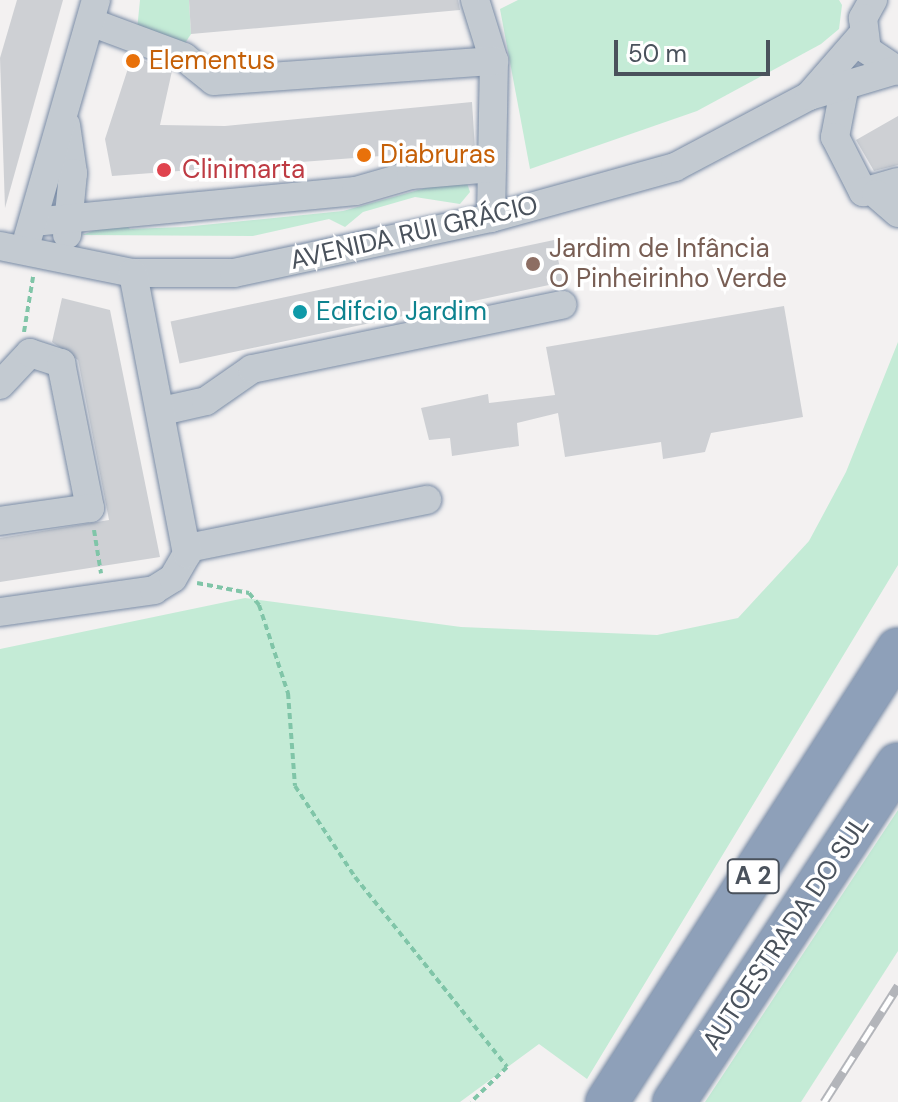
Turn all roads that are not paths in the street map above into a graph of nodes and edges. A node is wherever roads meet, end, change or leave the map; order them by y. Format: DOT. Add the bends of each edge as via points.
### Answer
graph roads {
  1 [pos="475,0"];
  2 [pos="95,12"];
  3 [pos="864,13"];
  4 [pos="494,61"];
  5 [pos="895,71"];
  6 [pos="845,85"];
  7 [pos="809,96"];
  8 [pos="65,117"];
  9 [pos="492,168"];
  10 [pos="887,188"];
  11 [pos="898,213"];
  12 [pos="78,215"];
  13 [pos="491,218"];
  14 [pos="33,222"];
  15 [pos="20,250"];
  16 [pos="66,259"];
  17 [pos="133,273"];
  18 [pos="562,305"];
  19 [pos="0,385"];
  20 [pos="162,411"];
  21 [pos="427,500"];
  22 [pos="0,521"];
  23 [pos="188,548"];
  24 [pos="0,612"];
  25 [pos="898,649"];
  26 [pos="898,764"];
  27 [pos="607,1102"];
  28 [pos="674,1102"];
  1 -- 4 [label="street"];
  2 -- 4 [label="street" via="184,57 214,81"];
  2 -- 8 [label="street"];
  3 -- 5 [label="street" via="878,63"];
  3 -- 7 [label="street, AVENIDA RUI GRÁCIO"];
  4 -- 9 [label="street"];
  5 -- 6 [label="street, AVENIDA RUI GRÁCIO"];
  6 -- 7 [label="street, AVENIDA RUI GRÁCIO"];
  6 -- 10 [label="street" via="835,137 863,192"];
  7 -- 13 [label="street, AVENIDA RUI GRÁCIO" via="675,167"];
  8 -- 12 [label="street"];
  8 -- 14 [label="street"];
  9 -- 12 [label="street, AVENIDA RUI GRÁCIO" via="411,175 356,191"];
  9 -- 13 [label="street"];
  10 -- 11 [label="street"];
  12 -- 14 [label="street, AVENIDA RUI GRÁCIO"];
  12 -- 16 [label="street"];
  13 -- 17 [label="street, AVENIDA RUI GRÁCIO" via="234,273"];
  14 -- 15 [label="street"];
  15 -- 16 [label="street, AVENIDA RUI GRÁCIO"];
  16 -- 17 [label="street, AVENIDA RUI GRÁCIO"];
  17 -- 20 [label="street"];
  18 -- 20 [label="street" via="252,369 206,401"];
  19 -- 22 [label="street" via="30,353 61,363 90,508"];
  20 -- 23 [label="street"];
  21 -- 23 [label="street"];
  23 -- 24 [label="street" via="173,578 154,590"];
  25 -- 27 [label="highway, A 2"];
  26 -- 28 [label="highway, AUTOESTRADA DO SUL / A 2"];
}
